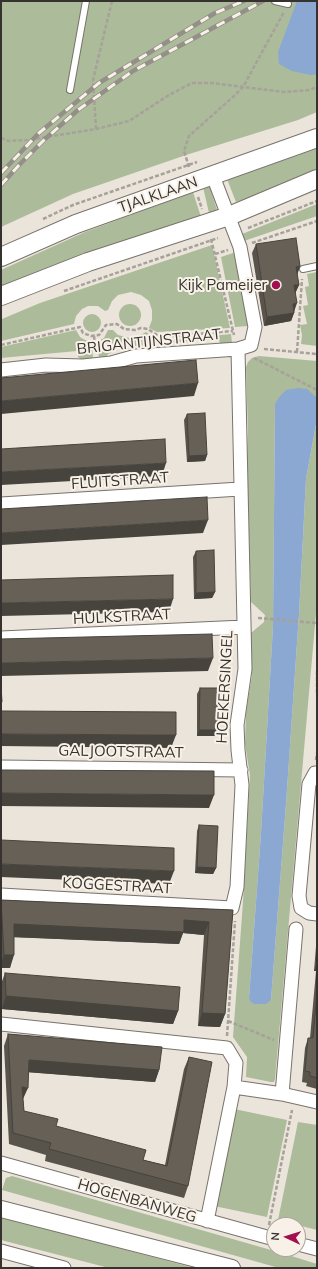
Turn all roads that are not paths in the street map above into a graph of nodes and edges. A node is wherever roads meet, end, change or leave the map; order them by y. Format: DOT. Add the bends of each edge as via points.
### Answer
graph roads {
  1 [pos="86,1"];
  2 [pos="275,1"];
  3 [pos="288,4"];
  4 [pos="70,90"];
  5 [pos="317,138"];
  6 [pos="213,176"];
  7 [pos="317,180"];
  8 [pos="229,216"];
  9 [pos="1,257"];
  10 [pos="317,266"];
  11 [pos="303,269"];
  12 [pos="1,296"];
  13 [pos="238,349"];
  14 [pos="1,370"];
  15 [pos="240,490"];
  16 [pos="1,504"];
  17 [pos="244,627"];
  18 [pos="1,638"];
  19 [pos="1,767"];
  20 [pos="241,770"];
  21 [pos="316,773"];
  22 [pos="1,896"];
  23 [pos="232,908"];
  24 [pos="317,914"];
  25 [pos="296,929"];
  26 [pos="1,1024"];
  27 [pos="234,1086"];
  28 [pos="289,1095"];
  29 [pos="317,1102"];
  30 [pos="1,1163"];
  31 [pos="1,1209"];
  32 [pos="207,1221"];
  33 [pos="266,1237"];
  34 [pos="306,1246"];
  35 [pos="317,1249"];
  36 [pos="1,1252"];
  37 [pos="31,1264"];
  38 [pos="64,1268"];
  39 [pos="232,1268"];
  1 -- 4 [label="lane"];
  2 -- 3 [label="lane"];
  5 -- 6 [label="main road, TJALKLAAN"];
  6 -- 8 [label="street"];
  6 -- 9 [label="main road, TJALKLAAN" via="76,224"];
  7 -- 8 [label="main road"];
  8 -- 12 [label="main road" via="88,262"];
  8 -- 13 [label="street, BRIGANTIJNSTRAAT" via="240,247 255,327 252,345"];
  10 -- 11 [label="lane"];
  13 -- 14 [label="street, BRIGANTIJNSTRAAT" via="136,356 111,363 83,366 46,364"];
  13 -- 15 [label="street, HOEKERSINGEL"];
  15 -- 16 [label="street, FLUITSTRAAT"];
  15 -- 17 [label="street, HOEKERSINGEL"];
  17 -- 18 [label="street, HULKSTRAAT"];
  17 -- 20 [label="street, HOEKERSINGEL" via="245,669 237,726"];
  19 -- 20 [label="street, GALJOOTSTRAAT"];
  20 -- 23 [label="street, HOEKERSINGEL" via="237,887"];
  21 -- 24 [label="street" via="309,784 299,896 301,908"];
  22 -- 23 [label="street, KOGGESTRAAT"];
  25 -- 28 [label="street" via="286,1046"];
  26 -- 27 [label="street" via="227,1048 236,1063"];
  27 -- 28 [label="street"];
  27 -- 32 [label="street"];
  28 -- 29 [label="street"];
  30 -- 32 [label="street, HOGENBANWEG"];
  31 -- 39 [label="street"];
  32 -- 33 [label="street, HOGENBANWEG"];
  34 -- 35 [label="street"];
  36 -- 37 [label="street"];
  37 -- 38 [label="street"];
}
